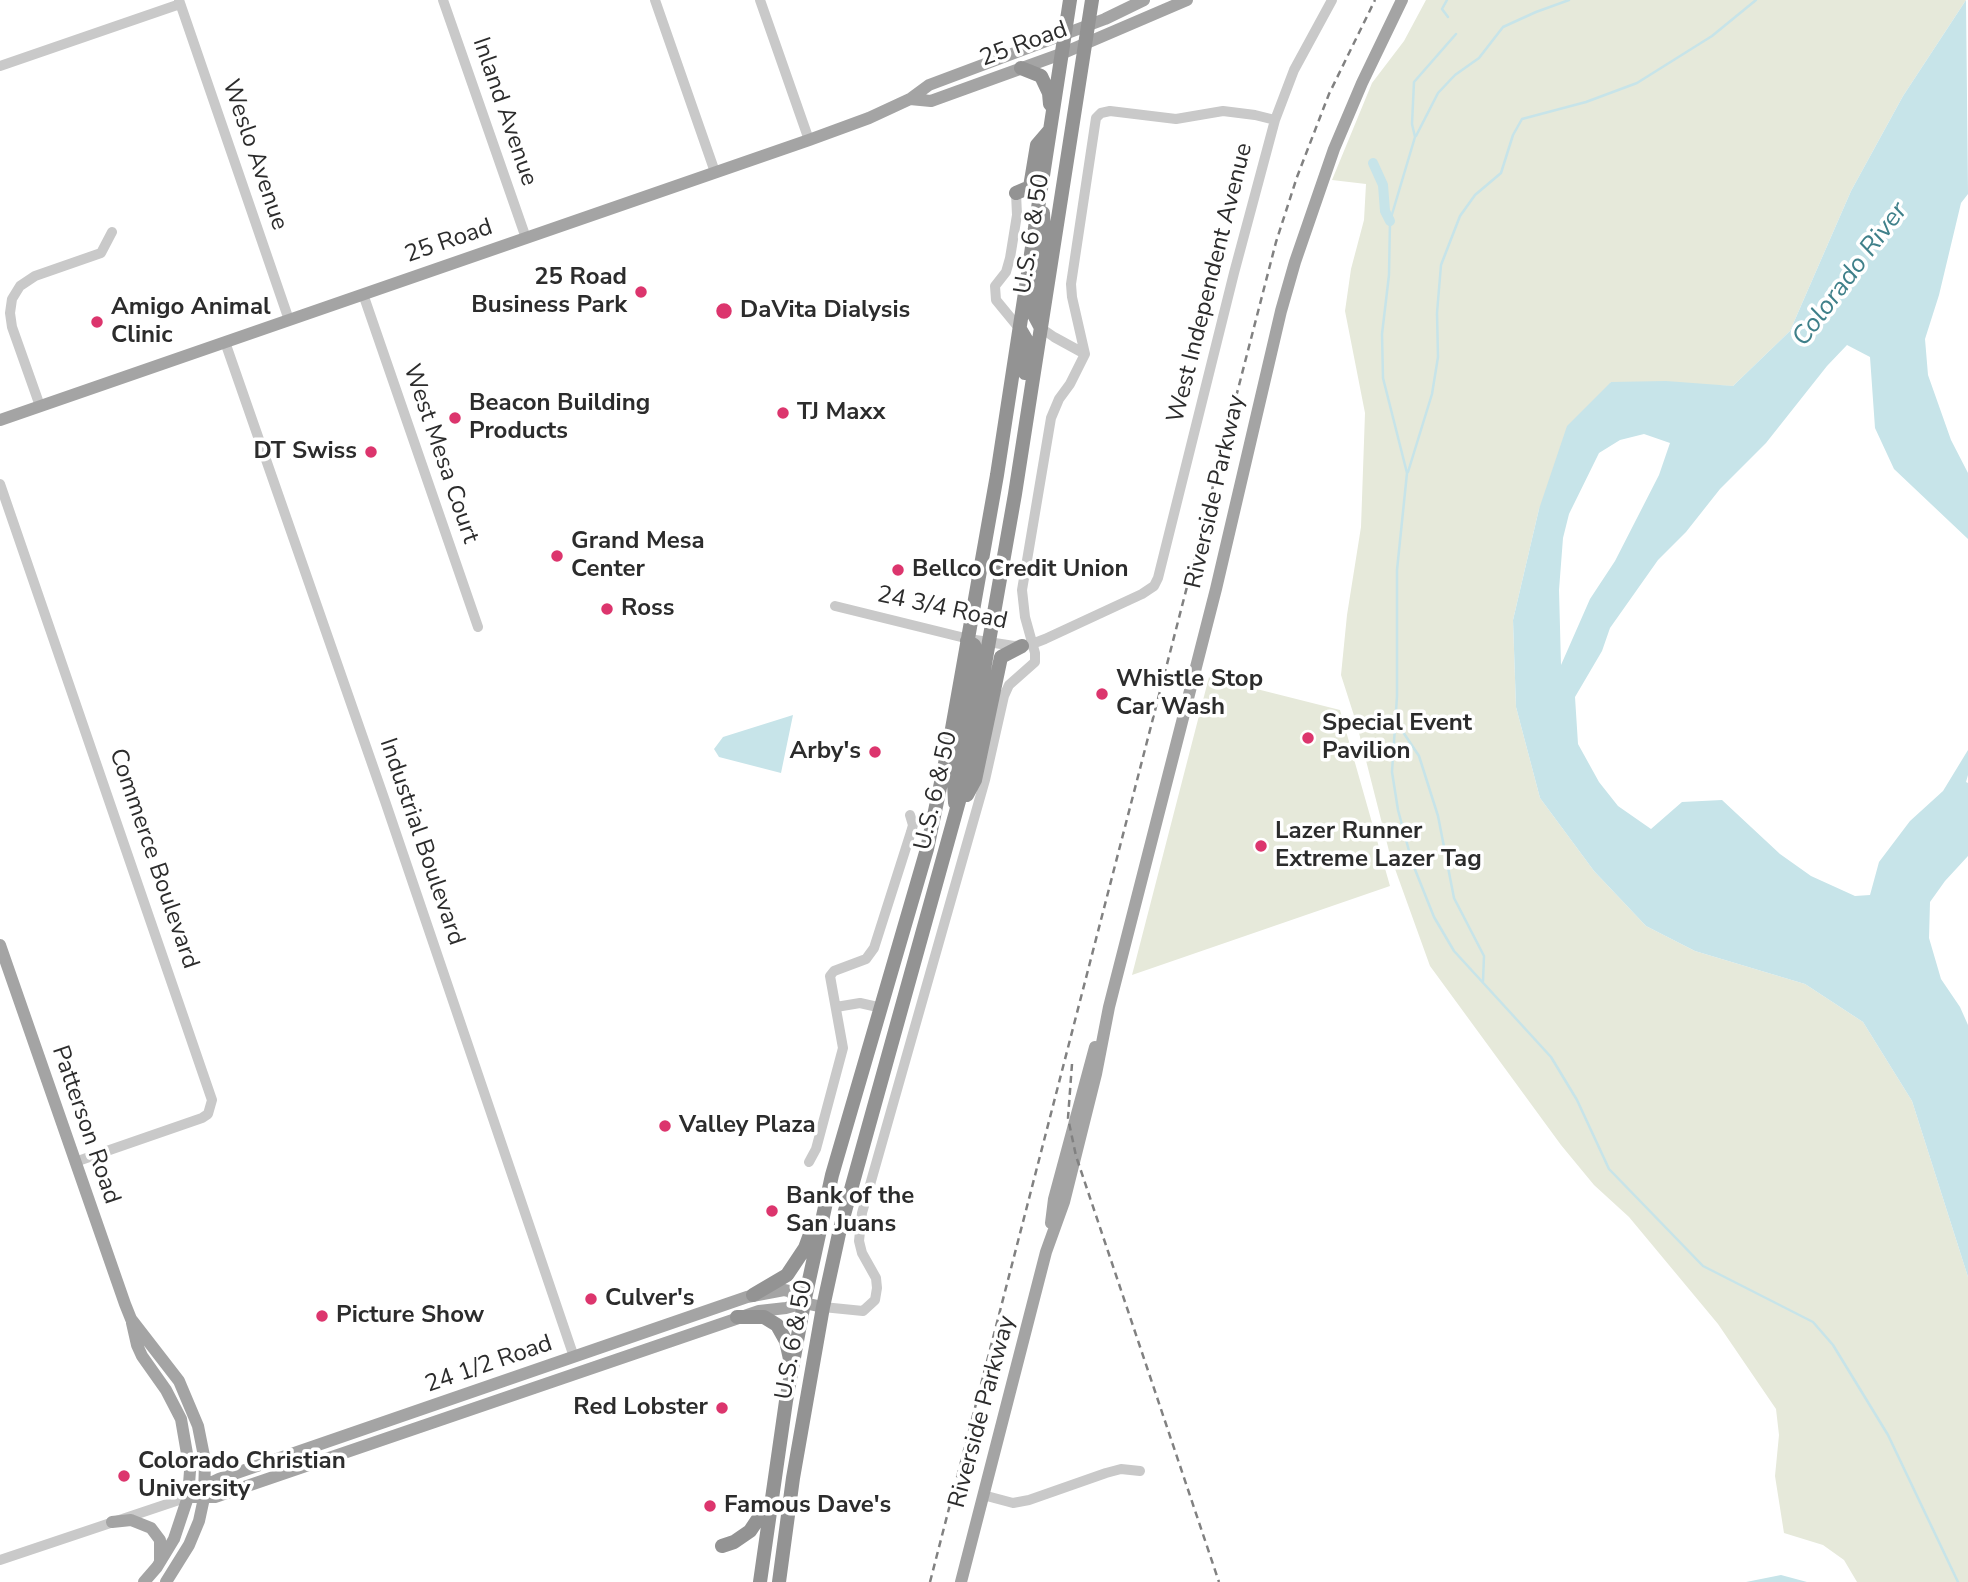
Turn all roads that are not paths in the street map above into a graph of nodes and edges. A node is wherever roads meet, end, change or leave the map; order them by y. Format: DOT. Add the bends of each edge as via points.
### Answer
graph roads {
  1 [pos="443,0"];
  2 [pos="655,0"];
  3 [pos="760,0"];
  4 [pos="1070,0"];
  5 [pos="1093,0"];
  6 [pos="1144,0"];
  7 [pos="1187,0"];
  8 [pos="1332,0"];
  9 [pos="1402,0"];
  10 [pos="179,2"];
  11 [pos="1089,25"];
  12 [pos="1063,34"];
  13 [pos="1086,45"];
  14 [pos="1061,54"];
  15 [pos="0,66"];
  16 [pos="1021,68"];
  17 [pos="910,99"];
  18 [pos="1275,120"];
  19 [pos="1051,124"];
  20 [pos="810,140"];
  21 [pos="715,172"];
  22 [pos="1040,192"];
  23 [pos="1016,193"];
  24 [pos="112,232"];
  25 [pos="526,238"];
  26 [pos="363,294"];
  27 [pos="289,320"];
  28 [pos="1019,328"];
  29 [pos="1041,328"];
  30 [pos="225,342"];
  31 [pos="1085,354"];
  32 [pos="40,406"];
  33 [pos="0,420"];
  34 [pos="0,484"];
  35 [pos="1015,494"];
  36 [pos="1154,586"];
  37 [pos="835,606"];
  38 [pos="478,627"];
  39 [pos="966,639"];
  40 [pos="989,643"];
  41 [pos="1027,645"];
  42 [pos="911,815"];
  43 [pos="956,815"];
  44 [pos="0,945"];
  45 [pos="836,1007"];
  46 [pos="882,1008"];
  47 [pos="858,1158"];
  48 [pos="75,1162"];
  49 [pos="809,1162"];
  50 [pos="832,1175"];
  51 [pos="753,1295"];
  52 [pos="804,1303"];
  53 [pos="823,1307"];
  54 [pos="737,1317"];
  55 [pos="131,1319"];
  56 [pos="626,1339"];
  57 [pos="574,1357"];
  58 [pos="792,1369"];
  59 [pos="576,1374"];
  60 [pos="519,1393"];
  61 [pos="1140,1471"];
  62 [pos="204,1492"];
  63 [pos="771,1493"];
  64 [pos="983,1495"];
  65 [pos="188,1497"];
  66 [pos="112,1522"];
  67 [pos="722,1546"];
  68 [pos="0,1560"];
  69 [pos="157,1567"];
  70 [pos="144,1582"];
  71 [pos="166,1582"];
  72 [pos="760,1582"];
  73 [pos="779,1582"];
  74 [pos="961,1582"];
  1 -- 25 [label="street, Inland Avenue"];
  2 -- 21 [label="street"];
  3 -- 20 [label="street"];
  4 -- 12 [label="highway, U.S. 6 & 50"];
  5 -- 11 [label="highway, U.S. 6 & 50"];
  6 -- 11 [label="main road, 25 Road"];
  7 -- 13 [label="main road, 25 Road"];
  8 -- 18 [label="street, West Independent Avenue" via="1294,70"];
  9 -- 64 [label="main road, Riverside Parkway" via="1348,116 1295,262 1067,1191 1046,1252"];
  10 -- 15 [label="street"];
  10 -- 27 [label="street, Weslo Avenue"];
  11 -- 12 [label="main road, 25 Road"];
  11 -- 13 [label="highway, U.S. 6 & 50"];
  12 -- 14 [label="highway, U.S. 6 & 50"];
  12 -- 17 [label="main road, 25 Road" via="929,85"];
  13 -- 14 [label="main road, 25 Road"];
  13 -- 29 [label="highway, U.S. 6 & 50"];
  14 -- 16 [label="main road, 25 Road"];
  14 -- 19 [label="highway, U.S. 6 & 50"];
  16 -- 17 [label="main road, 25 Road" via="931,101"];
  16 -- 19 [label="highway" via="1045,82"];
  17 -- 20 [label="main road, 25 Road"];
  18 -- 31 [label="street" via="1223,111 1176,119 1111,111 1098,115 1071,284"];
  18 -- 36 [label="street, West Independent Avenue"];
  19 -- 22 [label="highway, U.S. 6 & 50"];
  19 -- 23 [label="highway" via="1037,145 1030,187"];
  20 -- 21 [label="main road, 25 Road"];
  21 -- 25 [label="main road, 25 Road"];
  22 -- 28 [label="highway, U.S. 6 & 50"];
  22 -- 29 [label="highway" via="1044,232 1033,313"];
  23 -- 28 [label="street" via="1010,258 995,286 996,300"];
  24 -- 32 [label="street" via="101,253 34,276 12,299 12,327"];
  25 -- 26 [label="main road, 25 Road"];
  26 -- 27 [label="main road, 25 Road"];
  26 -- 38 [label="street, West Mesa Court"];
  27 -- 30 [label="main road, 25 Road"];
  28 -- 35 [label="highway" via="1027,341 1027,359 1013,444"];
  28 -- 39 [label="highway, U.S. 6 & 50"];
  29 -- 31 [label="street"];
  29 -- 35 [label="highway, U.S. 6 & 50"];
  30 -- 32 [label="main road, 25 Road"];
  30 -- 57 [label="street, Industrial Boulevard"];
  31 -- 41 [label="street" via="1051,418 1040,473 1022,590"];
  32 -- 33 [label="main road, 25 Road"];
  34 -- 48 [label="street, Commerce Boulevard" via="212,1100 202,1118"];
  35 -- 40 [label="highway, U.S. 6 & 50"];
  36 -- 41 [label="street, 24 3/4 Road"];
  37 -- 39 [label="street, 24 3/4 Road"];
  39 -- 40 [label="street, 24 3/4 Road"];
  39 -- 43 [label="highway" via="978,657 954,783"];
  39 -- 46 [label="highway, U.S. 6 & 50" via="927,849"];
  40 -- 41 [label="street, 24 3/4 Road"];
  40 -- 43 [label="highway, U.S. 6 & 50"];
  41 -- 43 [label="highway" via="1001,657 975,780"];
  41 -- 53 [label="street" via="1035,662 1009,685 1004,696 985,779 863,1213 859,1241 876,1278 875,1300 863,1311"];
  42 -- 45 [label="street" via="913,825 874,948 866,959 831,973"];
  43 -- 47 [label="highway, U.S. 6 & 50"];
  44 -- 48 [label="main road, Patterson Road"];
  45 -- 46 [label="street" via="856,1003"];
  45 -- 49 [label="street" via="842,1056"];
  46 -- 47 [label="highway" via="887,1025 859,1128"];
  46 -- 50 [label="highway, U.S. 6 & 50"];
  47 -- 53 [label="highway, U.S. 6 & 50"];
  48 -- 55 [label="main road, Patterson Road"];
  50 -- 51 [label="highway" via="801,1254 787,1275"];
  50 -- 52 [label="highway, U.S. 6 & 50"];
  51 -- 52 [label="main road, 24 1/2 Road" via="784,1290"];
  51 -- 56 [label="main road, 24 1/2 Road"];
  52 -- 53 [label="main road, 24 1/2 Road"];
  52 -- 54 [label="main road, 24 1/2 Road"];
  52 -- 58 [label="highway, U.S. 6 & 50"];
  53 -- 73 [label="highway, U.S. 6 & 50"];
  54 -- 58 [label="highway" via="764,1317 777,1325"];
  54 -- 59 [label="main road, 24 1/2 Road"];
  55 -- 62 [label="main road, Patterson Road" via="178,1381 192,1409 203,1443"];
  55 -- 65 [label="main road, Patterson Road" via="136,1345 181,1419 190,1471"];
  56 -- 57 [label="main road, 24 1/2 Road"];
  56 -- 59 [label="main road" via="582,1363"];
  57 -- 60 [label="main road" via="564,1370"];
  57 -- 62 [label="main road, 24 1/2 Road"];
  58 -- 63 [label="highway, U.S. 6 & 50"];
  59 -- 60 [label="main road, 24 1/2 Road"];
  60 -- 62 [label="main road, 24 1/2 Road" via="215,1497"];
  61 -- 64 [label="street" via="1121,1469 1013,1503"];
  62 -- 65 [label="main road, 24 1/2 Road"];
  62 -- 71 [label="main road, Patterson Road" via="189,1545"];
  63 -- 67 [label="highway" via="766,1510 750,1531"];
  63 -- 72 [label="highway, U.S. 6 & 50"];
  64 -- 74 [label="main road, Riverside Parkway"];
  65 -- 66 [label="street, 24 1/2 Road"];
  65 -- 69 [label="main road, Patterson Road" via="174,1539"];
  66 -- 68 [label="street, 24 1/2 Road"];
  66 -- 69 [label="main road" via="138,1522 157,1533 162,1553"];
  69 -- 70 [label="main road, Patterson Road"];
}
